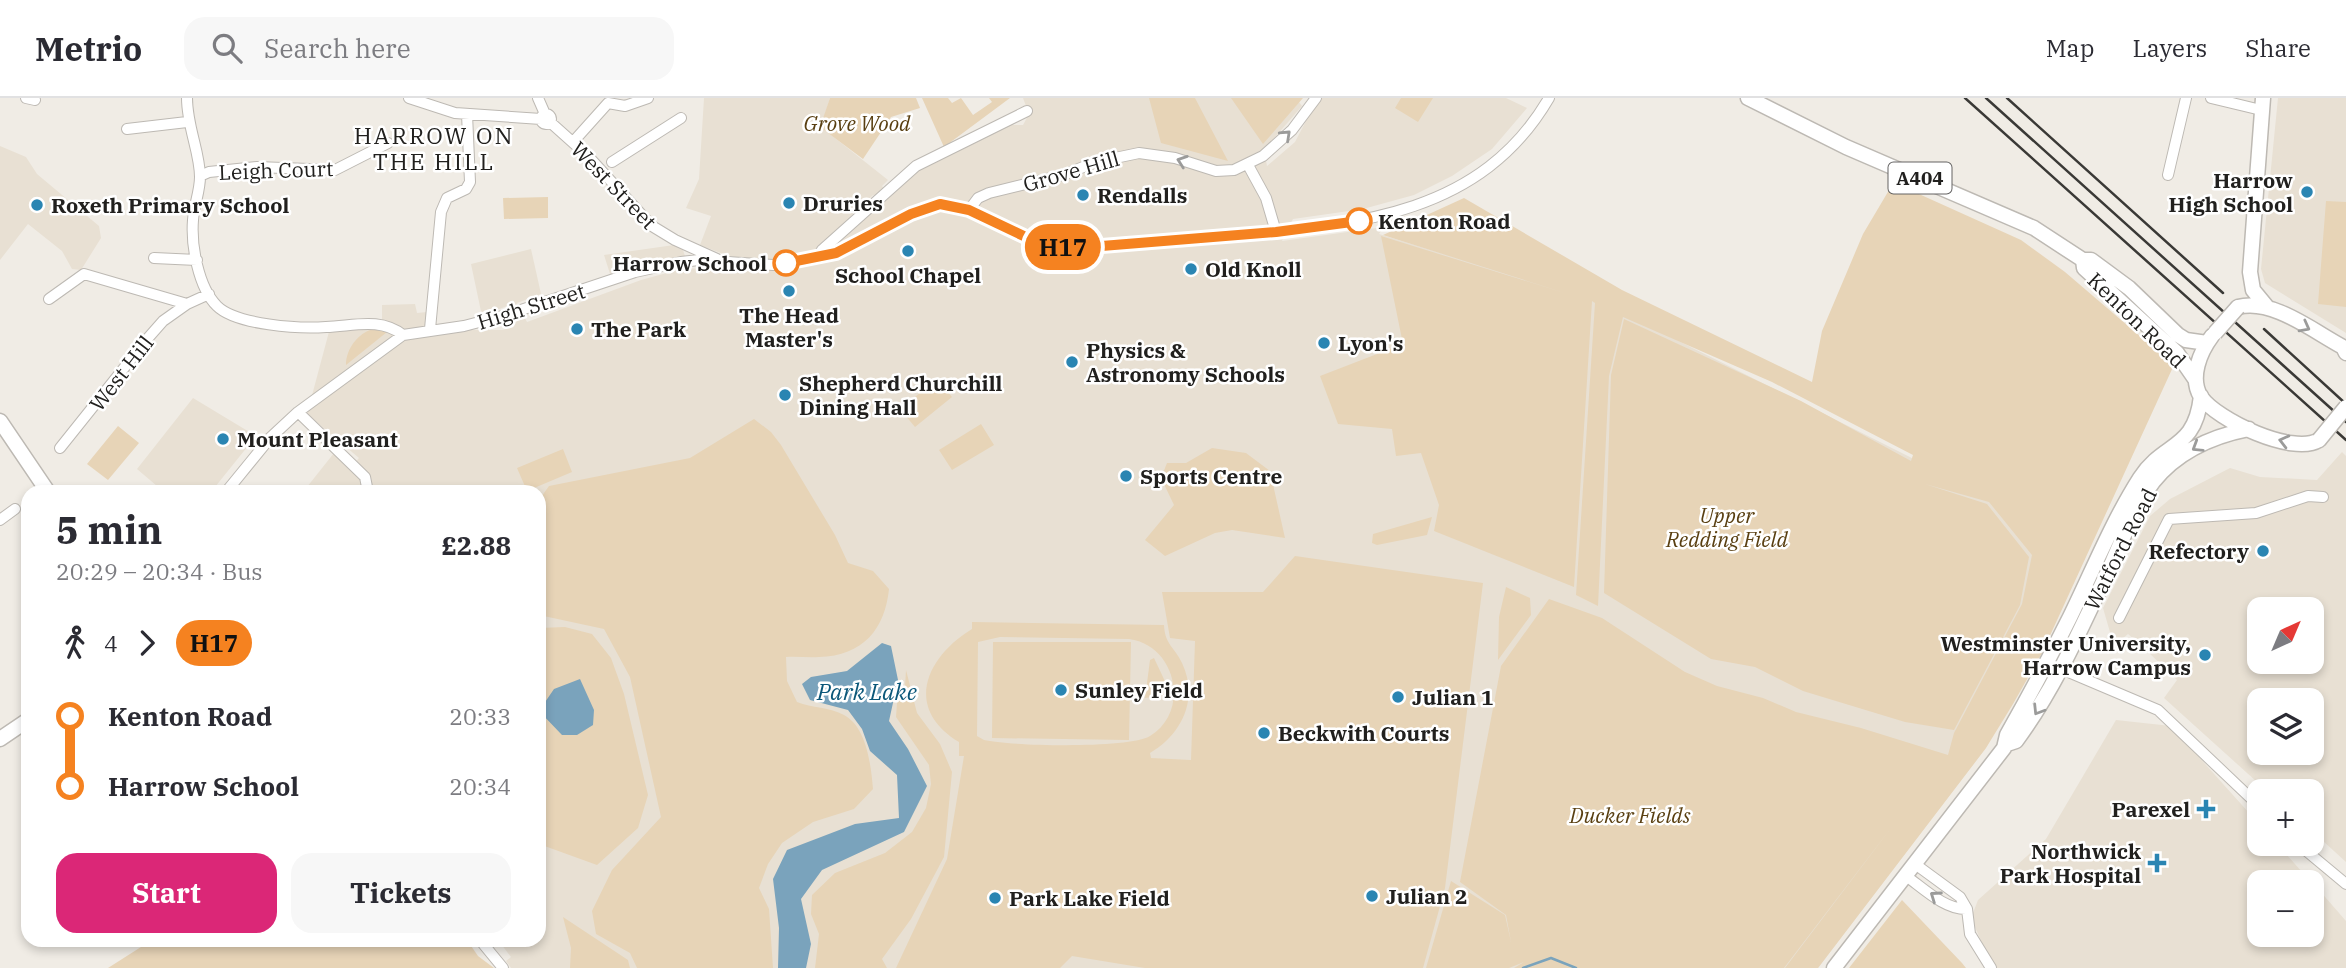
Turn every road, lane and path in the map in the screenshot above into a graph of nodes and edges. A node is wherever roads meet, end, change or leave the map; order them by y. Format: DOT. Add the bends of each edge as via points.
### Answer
graph roads {
  1 [pos="187,98"];
  2 [pos="409,98"];
  3 [pos="538,98"];
  4 [pos="648,98"];
  5 [pos="1316,98"];
  6 [pos="1549,98"];
  7 [pos="1748,98"];
  8 [pos="2186,98"];
  9 [pos="2211,98"];
  10 [pos="609,101"];
  11 [pos="2262,104"];
  12 [pos="1027,111"];
  13 [pos="467,114"];
  14 [pos="545,118"];
  15 [pos="681,118"];
  16 [pos="187,122"];
  17 [pos="127,129"];
  18 [pos="573,142"];
  19 [pos="388,143"];
  20 [pos="1248,165"];
  21 [pos="606,166"];
  22 [pos="2168,175"];
  23 [pos="200,176"];
  24 [pos="969,210"];
  25 [pos="1276,232"];
  26 [pos="818,257"];
  27 [pos="154,258"];
  28 [pos="197,260"];
  29 [pos="2083,260"];
  30 [pos="720,261"];
  31 [pos="2250,272"];
  32 [pos="209,294"];
  33 [pos="49,299"];
  34 [pos="187,304"];
  35 [pos="2238,307"];
  36 [pos="2267,307"];
  37 [pos="430,329"];
  38 [pos="403,335"];
  39 [pos="2211,338"];
  40 [pos="2345,349"];
  41 [pos="2195,379"];
  42 [pos="2201,396"];
  43 [pos="2346,407"];
  44 [pos="298,412"];
  45 [pos="0,421"];
  46 [pos="2249,429"];
  47 [pos="60,449"];
  48 [pos="43,485"];
  49 [pos="232,485"];
  50 [pos="368,485"];
  51 [pos="2323,497"];
  52 [pos="15,509"];
  53 [pos="0,520"];
  54 [pos="2119,618"];
  55 [pos="2047,663"];
  56 [pos="2061,669"];
  57 [pos="21,725"];
  58 [pos="0,739"];
  59 [pos="2007,744"];
  60 [pos="2247,795"];
  61 [pos="2312,856"];
  62 [pos="1911,870"];
  63 [pos="2346,884"];
  64 [pos="486,947"];
  65 [pos="503,968"];
  66 [pos="1834,968"];
  67 [pos="1991,968"];
  1 -- 16 [label="street"];
  2 -- 13 [label="street"];
  3 -- 14 [label="street, West Street"];
  4 -- 10 [label="street" via="625,106"];
  20 -- 5 [label="street, Grove Hill, one-way" via="1292,130"];
  6 -- 25 [label="street, High Street" via="1526,133 1486,172 1437,199 1359,221"];
  7 -- 29 [label="main road, Kenton Road / A404" via="1846,147 2034,228"];
  8 -- 22 [label="street"];
  9 -- 11 [label="street"];
  10 -- 18 [label="street"];
  11 -- 31 [label="main road"];
  12 -- 26 [label="street" via="916,166"];
  13 -- 14 [label="street"];
  13 -- 37 [label="street" via="470,182 447,198 442,212"];
  14 -- 18 [label="street, West Street"];
  15 -- 21 [label="street"];
  16 -- 17 [label="street"];
  16 -- 23 [label="street"];
  18 -- 21 [label="street, West Street"];
  19 -- 23 [label="street, Leigh Court" via="335,170 257,167"];
  20 -- 24 [label="street, Grove Hill, one-way" via="1216,171 1167,156 1123,155 989,193"];
  20 -- 25 [label="street" via="1266,198"];
  21 -- 30 [label="street, West Street" via="662,234"];
  23 -- 28 [label="street" via="193,220"];
  24 -- 25 [label="street, High Street" via="1054,247"];
  24 -- 26 [label="street, High Street" via="945,204 929,207 836,253"];
  26 -- 30 [label="street, High Street" via="773,265"];
  27 -- 28 [label="street"];
  28 -- 32 [label="street"];
  29 -- 39 [label="main road, Kenton Road / A404" via="2091,260 2123,283 2186,340"];
  29 -- 41 [label="main road, Kenton Road / A404" via="2084,268 2177,353"];
  30 -- 37 [label="street, High Street" via="645,270 506,315"];
  31 -- 35 [label="main road"];
  31 -- 36 [label="main road" via="2253,290"];
  32 -- 34 [label="street, West Hill"];
  32 -- 38 [label="street" via="218,307 246,318 302,328 384,323"];
  33 -- 34 [label="street" via="83,274"];
  34 -- 47 [label="street, West Hill" via="148,338"];
  35 -- 36 [label="main road" via="2253,303"];
  35 -- 39 [label="main road, bridge"];
  36 -- 40 [label="main road, one-way"];
  37 -- 38 [label="street, High Street"];
  38 -- 44 [label="street, High Street"];
  39 -- 41 [label="main road"];
  41 -- 42 [label="main road, Kenton Road"];
  42 -- 46 [label="main road" via="2218,413"];
  42 -- 55 [label="main road, Watford Road" via="2199,419 2190,434 2150,467 2121,510"];
  43 -- 46 [label="main road, one-way, bridge" via="2319,440 2303,445"];
  44 -- 49 [label="street, High Street"];
  44 -- 50 [label="street" via="358,469"];
  45 -- 48 [label="main road"];
  46 -- 56 [label="main road, Watford Road, one-way" via="2202,443 2154,481"];
  51 -- 54 [label="street" via="2308,496 2262,512 2169,519"];
  52 -- 53 [label="street"];
  55 -- 56 [label="street"];
  55 -- 59 [label="main road, Watford Road" via="2007,735"];
  56 -- 59 [label="main road, Watford Road, one-way" via="2016,741"];
  56 -- 60 [label="street" via="2158,710"];
  57 -- 58 [label="main road"];
  59 -- 62 [label="main road, Watford Road"];
  61 -- 63 [label="street"];
  62 -- 66 [label="main road, Watford Road"];
  62 -- 67 [label="street" via="1960,897 1970,934"];
  64 -- 65 [label="street"];
}
